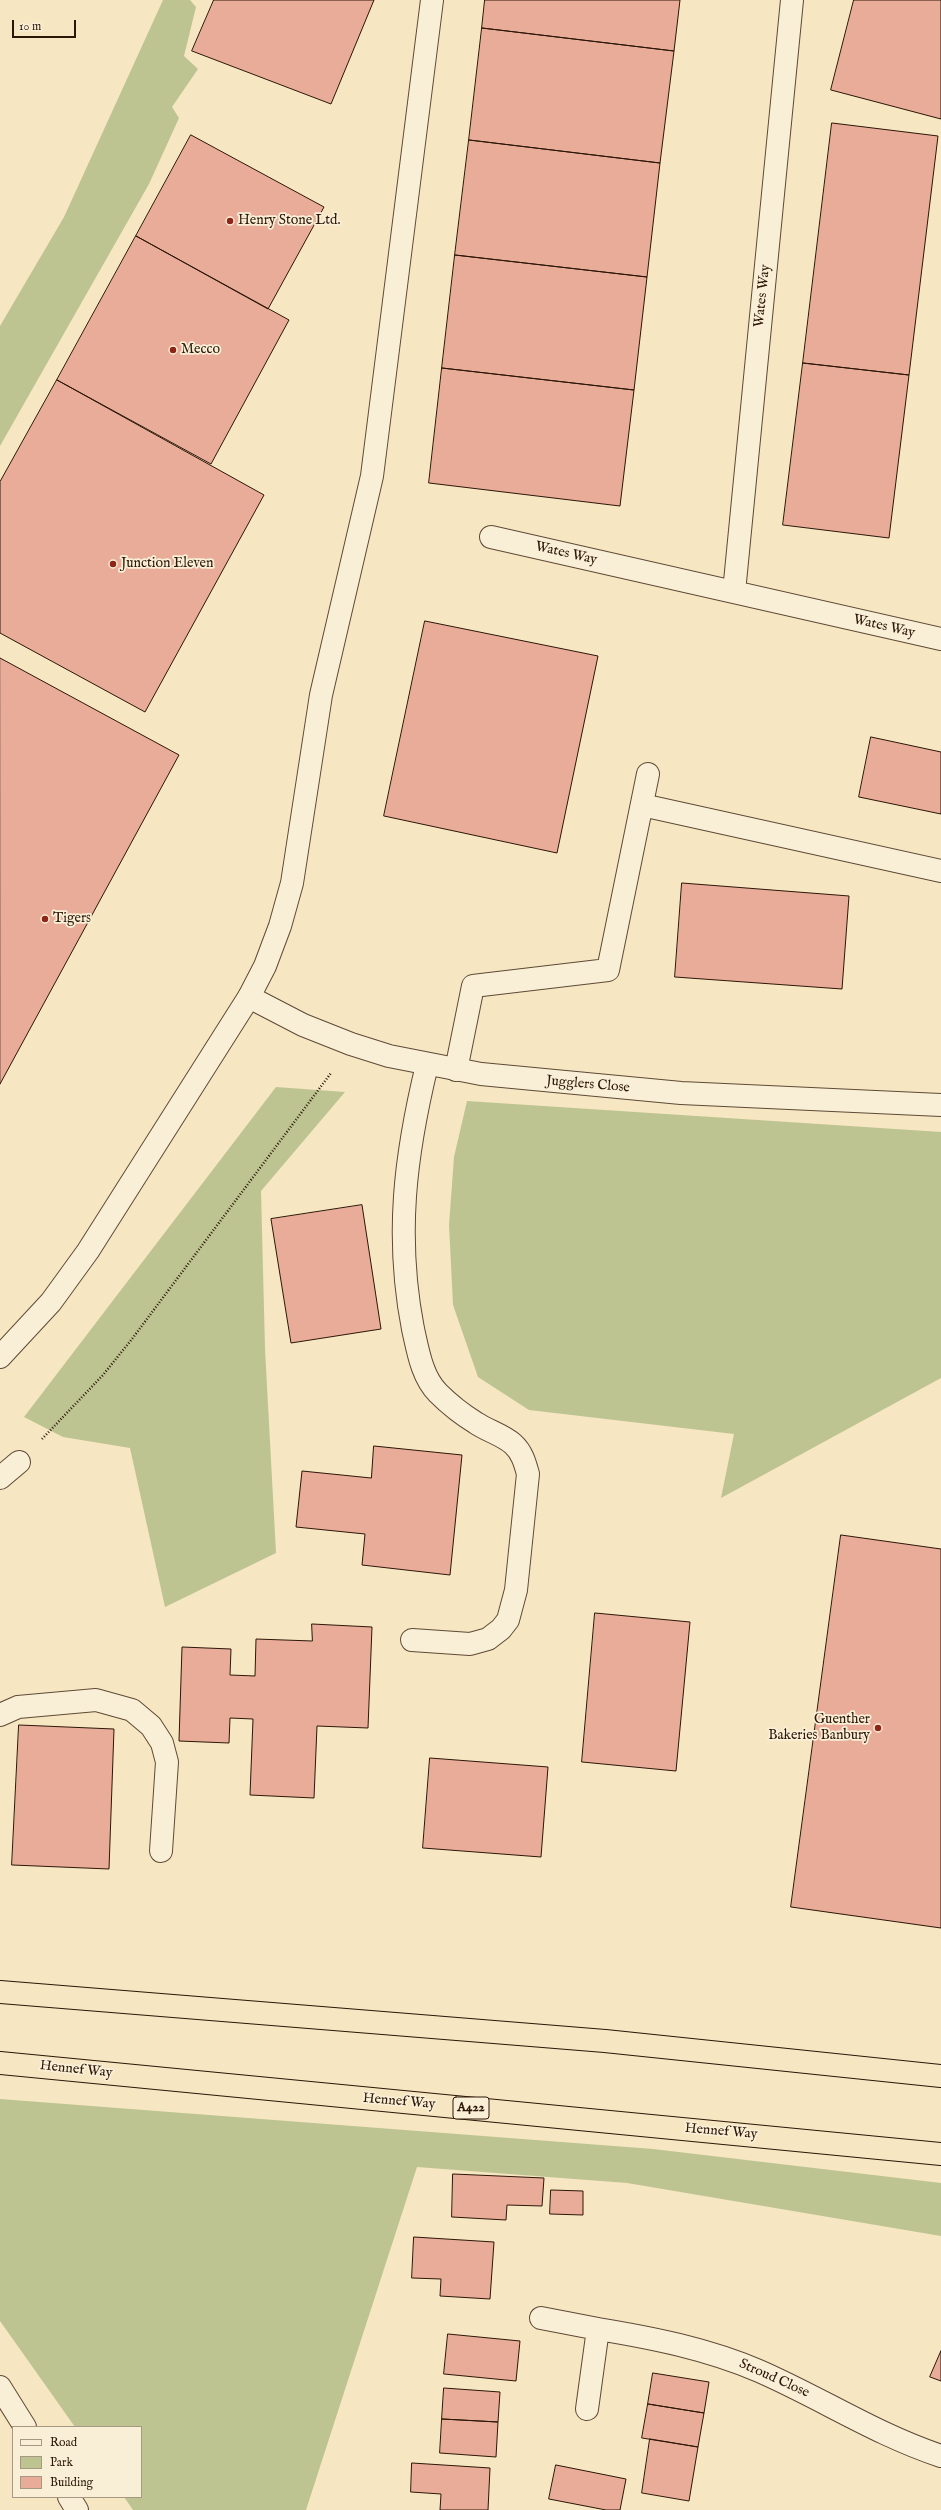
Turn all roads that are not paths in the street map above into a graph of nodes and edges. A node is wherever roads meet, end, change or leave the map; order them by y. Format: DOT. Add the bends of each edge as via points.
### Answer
graph roads {
  1 [pos="432,0"];
  2 [pos="792,0"];
  3 [pos="491,537"];
  4 [pos="734,592"];
  5 [pos="941,639"];
  6 [pos="648,774"];
  7 [pos="642,804"];
  8 [pos="941,871"];
  9 [pos="249,997"];
  10 [pos="428,1065"];
  11 [pos="456,1070"];
  12 [pos="941,1105"];
  13 [pos="0,1357"];
  14 [pos="18,1462"];
  15 [pos="0,1478"];
  16 [pos="412,1640"];
  17 [pos="0,1715"];
  18 [pos="161,1851"];
  19 [pos="0,1992"];
  20 [pos="0,2063"];
  21 [pos="941,2076"];
  22 [pos="941,2154"];
  23 [pos="541,2318"];
  24 [pos="598,2329"];
  25 [pos="0,2386"];
  26 [pos="587,2409"];
  27 [pos="24,2426"];
  28 [pos="941,2456"];
  29 [pos="70,2498"];
  30 [pos="78,2510"];
  1 -- 9 [label="street" via="372,476 321,696 292,883 265,966"];
  2 -- 4 [label="street, Wates Way"];
  3 -- 4 [label="street, Wates Way"];
  4 -- 5 [label="street, Wates Way"];
  6 -- 7 [label="street"];
  7 -- 8 [label="street"];
  7 -- 11 [label="street" via="608,970 474,986"];
  9 -- 10 [label="street, Jugglers Close" via="303,1025 351,1044"];
  9 -- 13 [label="street" via="88,1251 52,1302"];
  10 -- 11 [label="street, Jugglers Close"];
  10 -- 16 [label="street" via="416,1112 403,1206 407,1298 418,1351 426,1374 437,1392 476,1423 513,1444 523,1457 528,1474 516,1590 508,1620 501,1630 488,1639 470,1644"];
  11 -- 12 [label="street, Jugglers Close" via="574,1085 681,1093"];
  14 -- 15 [label="street"];
  17 -- 18 [label="street" via="18,1707 96,1700 132,1710 151,1726 162,1744 167,1762"];
  19 -- 21 [label="highway" via="605,2041"];
  20 -- 22 [label="highway, Hennef Way / A422"];
  23 -- 24 [label="street, Stroud Close"];
  24 -- 26 [label="street"];
  24 -- 28 [label="street, Stroud Close" via="655,2339 725,2358 786,2383 889,2435"];
  25 -- 27 [label="street"];
  29 -- 30 [label="street"];
}
